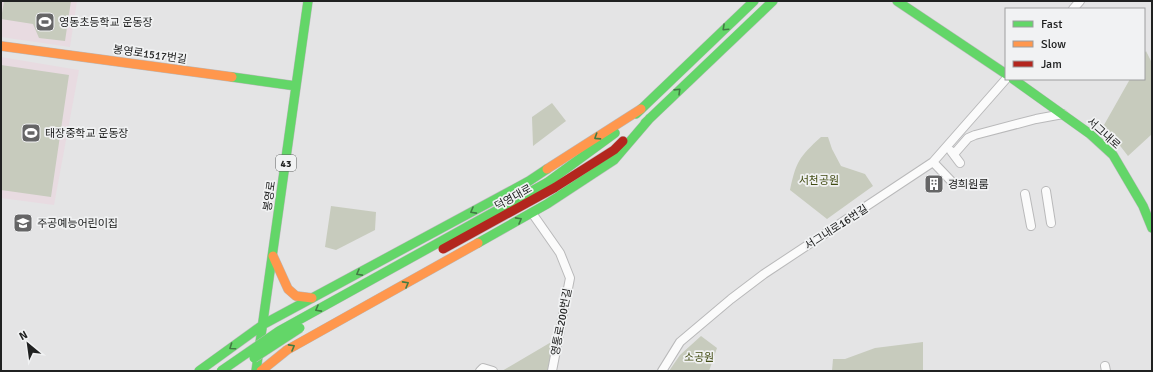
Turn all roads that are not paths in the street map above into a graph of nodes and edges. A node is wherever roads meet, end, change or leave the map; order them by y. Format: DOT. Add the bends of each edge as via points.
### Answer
graph roads {
  1 [pos="308,1"];
  2 [pos="754,1"];
  3 [pos="773,1"];
  4 [pos="896,1"];
  5 [pos="1,46"];
  6 [pos="1005,73"];
  7 [pos="1005,80"];
  8 [pos="1015,80"];
  9 [pos="296,86"];
  10 [pos="641,109"];
  11 [pos="1063,114"];
  12 [pos="650,118"];
  13 [pos="960,132"];
  14 [pos="968,138"];
  15 [pos="946,147"];
  16 [pos="954,154"];
  17 [pos="933,162"];
  18 [pos="960,163"];
  19 [pos="954,184"];
  20 [pos="551,185"];
  21 [pos="1046,191"];
  22 [pos="1025,194"];
  23 [pos="532,213"];
  24 [pos="1051,223"];
  25 [pos="1031,226"];
  26 [pos="1152,228"];
  27 [pos="273,256"];
  28 [pos="312,298"];
  29 [pos="264,324"];
  30 [pos="199,371"];
  31 [pos="221,371"];
  32 [pos="234,371"];
  33 [pos="256,371"];
  34 [pos="261,371"];
  35 [pos="480,371"];
  36 [pos="493,371"];
  37 [pos="552,371"];
  38 [pos="662,371"];
  1 -- 9 [label="main road, 봉영로 / 43"];
  2 -- 10 [label="main road, 덕영대로, one-way"];
  12 -- 3 [label="main road, 덕영대로, one-way"];
  4 -- 6 [label="main road"];
  5 -- 9 [label="main road, 봉영로1517번길"];
  7 -- 13 [label="street, 서그내로16번길"];
  8 -- 11 [label="main road, 서그내로"];
  9 -- 27 [label="main road, 봉영로 / 43"];
  10 -- 20 [label="main road, 덕영대로"];
  10 -- 28 [label="main road, one-way" via="529,181"];
  11 -- 14 [label="street"];
  11 -- 26 [label="main road, 서그내로" via="1113,155 1143,206"];
  12 -- 20 [label="main road, 덕영대로" via="614,150"];
  12 -- 23 [label="main road" via="614,160"];
  13 -- 14 [label="street"];
  13 -- 15 [label="street, 서그내로16번길"];
  14 -- 16 [label="street"];
  15 -- 16 [label="street"];
  15 -- 17 [label="street, 서그내로16번길"];
  16 -- 18 [label="street"];
  17 -- 19 [label="street"];
  17 -- 38 [label="street, 서그내로16번길" via="764,274 731,299 680,342"];
  20 -- 31 [label="main road, 덕영대로, one-way, bridge" via="279,330"];
  20 -- 32 [label="main road, 덕영대로, bridge" via="288,335"];
  21 -- 24 [label="street"];
  22 -- 25 [label="street"];
  34 -- 23 [label="main road, one-way" via="287,350"];
  23 -- 37 [label="street, 영통로200번길" via="560,253 570,278"];
  27 -- 28 [label="main road" via="288,288 296,296"];
  27 -- 29 [label="main road, 봉영로 / 43"];
  28 -- 29 [label="main road"];
  29 -- 30 [label="main road, one-way"];
  29 -- 33 [label="main road, 봉영로 / 43"];
  35 -- 36 [label="street" via="483,368"];
}
